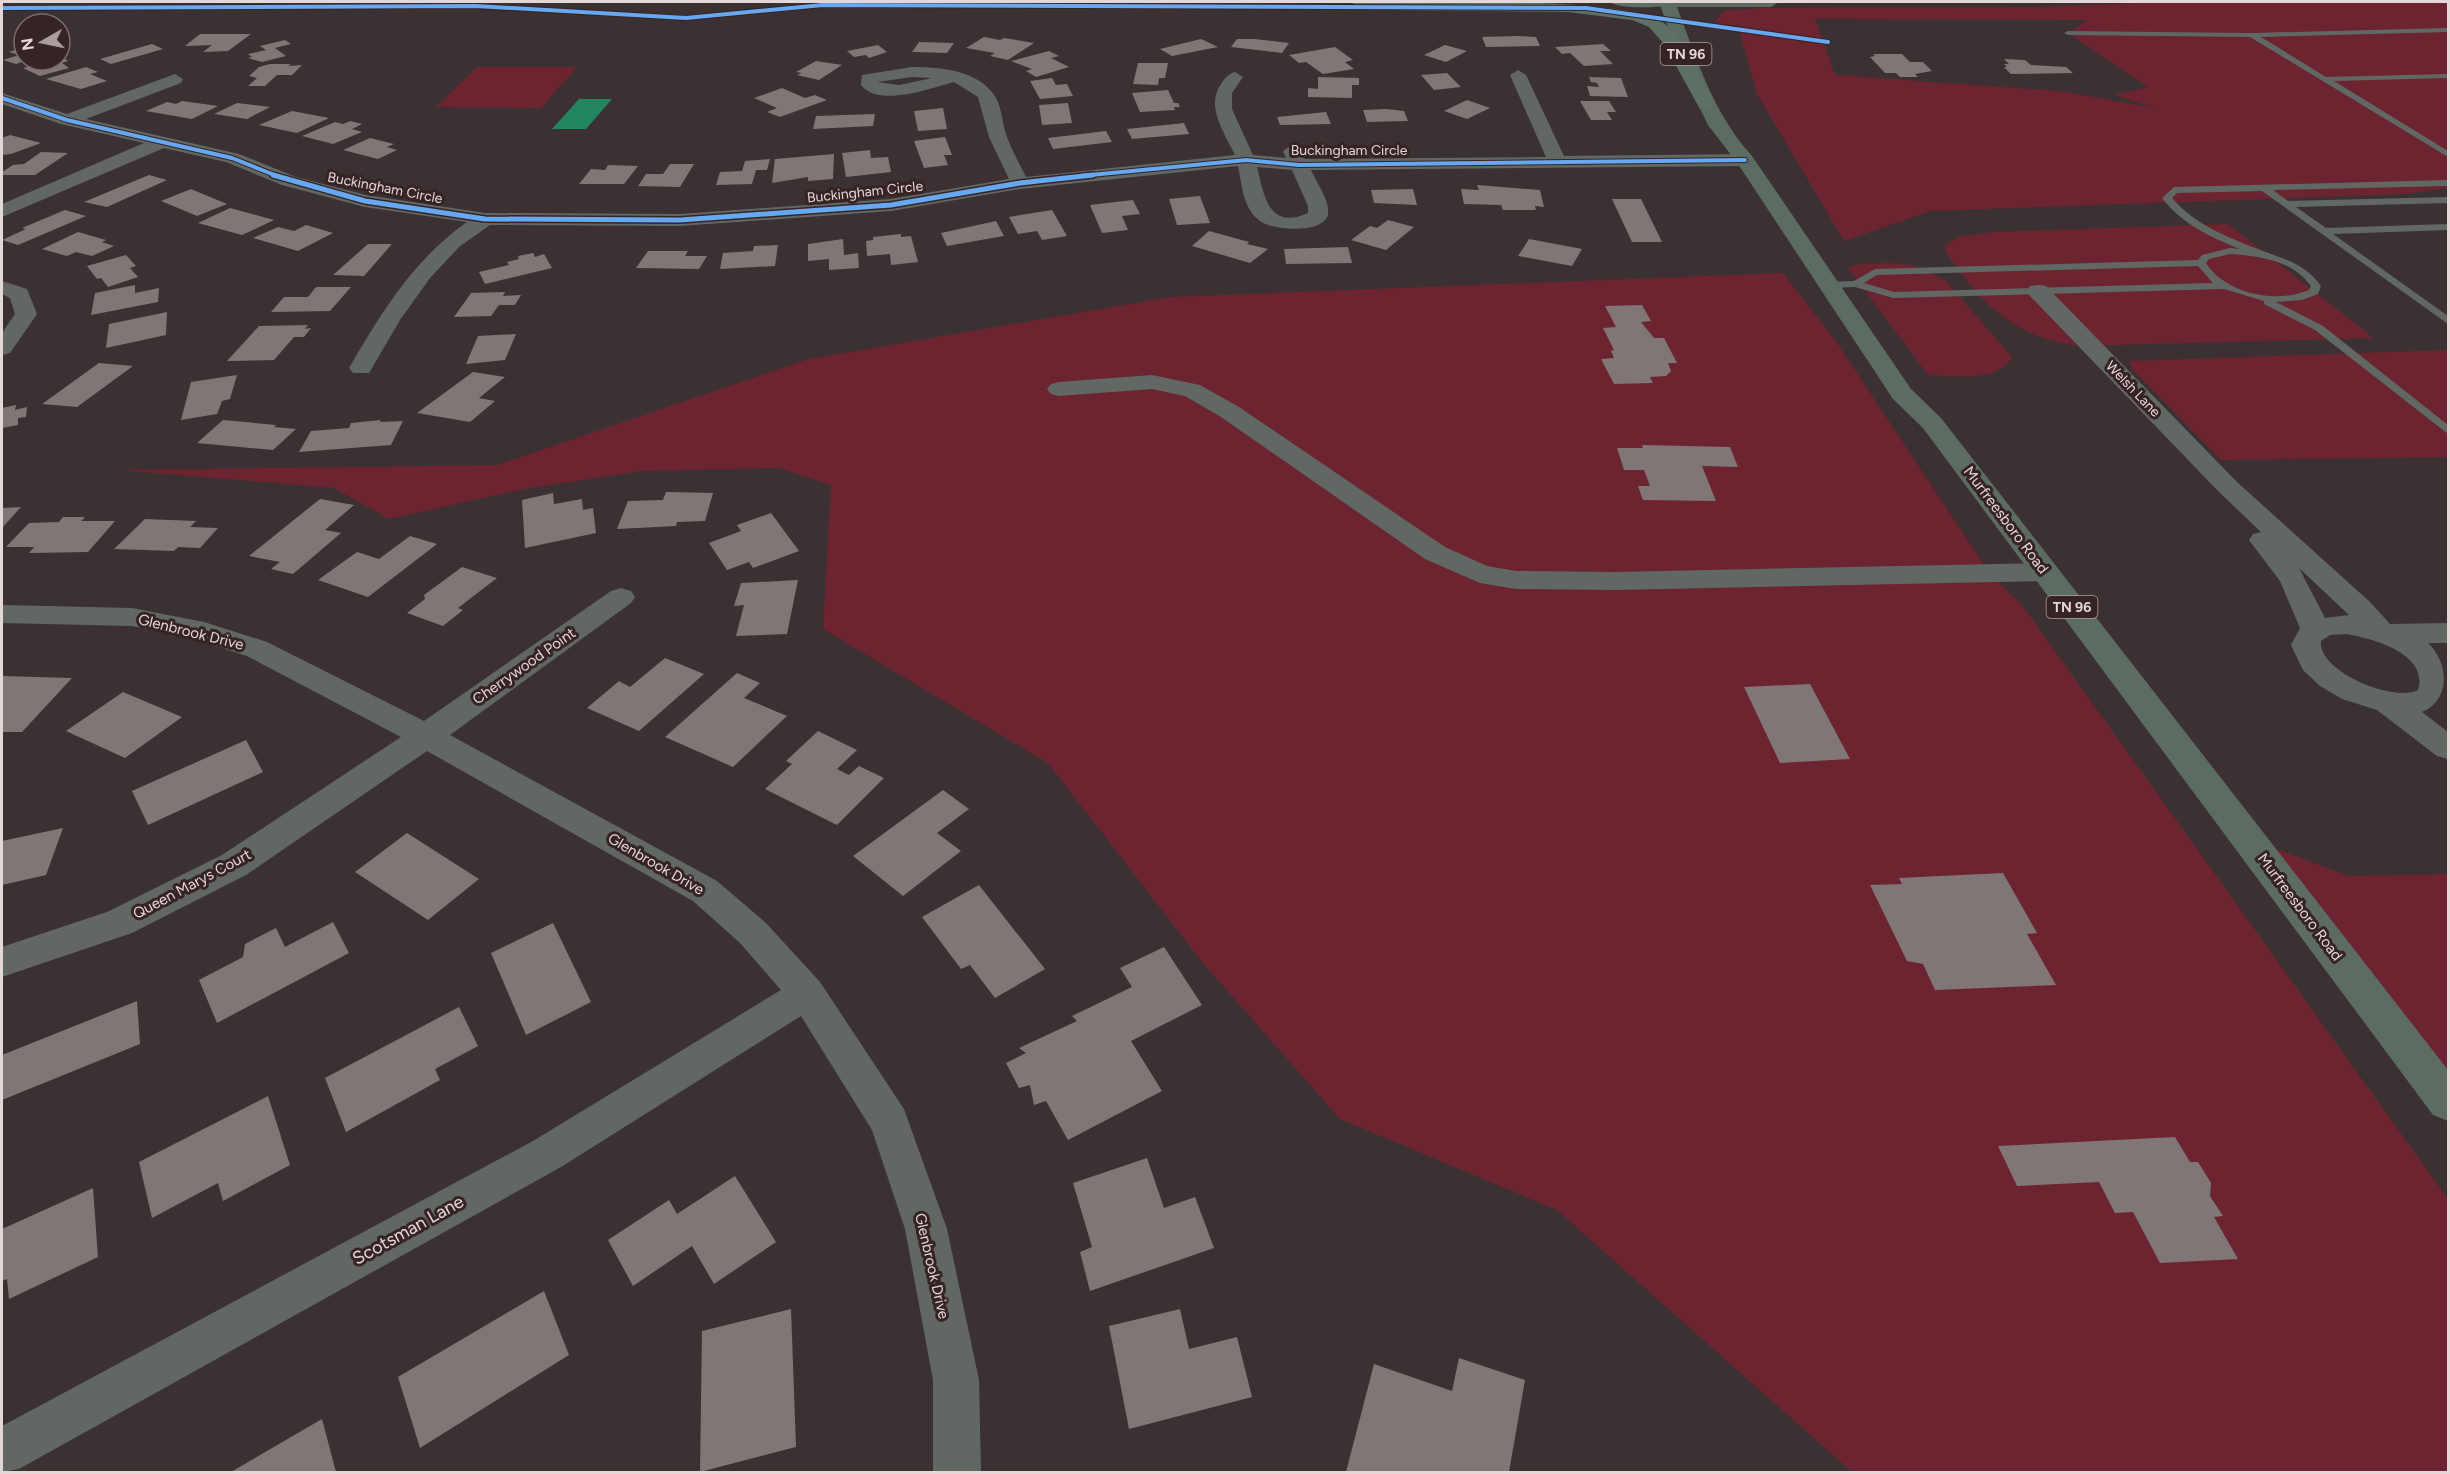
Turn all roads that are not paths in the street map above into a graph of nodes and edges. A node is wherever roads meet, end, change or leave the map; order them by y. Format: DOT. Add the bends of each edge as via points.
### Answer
graph roads {
  1 [pos="1360,2"];
  2 [pos="1436,2"];
  3 [pos="1667,2"];
  4 [pos="1771,2"];
  5 [pos="2448,30"];
  6 [pos="2068,33"];
  7 [pos="2252,35"];
  8 [pos="1518,75"];
  9 [pos="1235,76"];
  10 [pos="2448,76"];
  11 [pos="952,77"];
  12 [pos="175,79"];
  13 [pos="2325,79"];
  14 [pos="2,98"];
  15 [pos="1706,105"];
  16 [pos="67,120"];
  17 [pos="164,141"];
  18 [pos="1737,152"];
  19 [pos="1554,154"];
  20 [pos="2448,154"];
  21 [pos="1296,158"];
  22 [pos="1246,160"];
  23 [pos="1020,183"];
  24 [pos="2448,183"];
  25 [pos="2264,188"];
  26 [pos="2448,200"];
  27 [pos="2288,204"];
  28 [pos="2,211"];
  29 [pos="485,219"];
  30 [pos="2448,227"];
  31 [pos="2325,231"];
  32 [pos="2202,246"];
  33 [pos="2267,255"];
  34 [pos="1842,284"];
  35 [pos="2225,286"];
  36 [pos="2,287"];
  37 [pos="2038,291"];
  38 [pos="2260,297"];
  39 [pos="2307,297"];
  40 [pos="2448,321"];
  41 [pos="2319,328"];
  42 [pos="2,348"];
  43 [pos="361,368"];
  44 [pos="1059,389"];
  45 [pos="2448,430"];
  46 [pos="2228,487"];
  47 [pos="2046,572"];
  48 [pos="621,597"];
  49 [pos="2,614"];
  50 [pos="2315,628"];
  51 [pos="2384,633"];
  52 [pos="2448,633"];
  53 [pos="2445,689"];
  54 [pos="2388,703"];
  55 [pos="426,736"];
  56 [pos="2448,748"];
  57 [pos="2,962"];
  58 [pos="807,993"];
  59 [pos="2448,1102"];
  60 [pos="13,1456"];
  61 [pos="957,1473"];
  1 -- 15 [label="highway" via="1592,6 1628,12 1653,22 1667,36"];
  2 -- 3 [label="highway"];
  3 -- 4 [label="main road"];
  3 -- 15 [label="main road, Murfreesboro Road / TN 96"];
  5 -- 7 [label="lane"];
  6 -- 7 [label="lane"];
  7 -- 13 [label="lane"];
  8 -- 19 [label="street"];
  9 -- 22 [label="street" via="1223,93 1223,109"];
  10 -- 13 [label="lane"];
  11 -- 23 [label="street" via="984,93"];
  12 -- 16 [label="street"];
  13 -- 20 [label="lane"];
  14 -- 16 [label="street, Buckingham Circle"];
  15 -- 18 [label="main road, Murfreesboro Road / TN 96"];
  16 -- 17 [label="street, Buckingham Circle"];
  17 -- 28 [label="street"];
  17 -- 29 [label="street, Buckingham Circle" via="232,158 289,181 365,201"];
  18 -- 19 [label="street, Buckingham Circle"];
  18 -- 34 [label="main road, Murfreesboro Road / TN 96"];
  19 -- 21 [label="street, Buckingham Circle"];
  21 -- 22 [label="street, Buckingham Circle"];
  21 -- 22 [label="street" via="1318,206 1318,216 1305,222 1283,223 1268,218 1257,206"];
  22 -- 23 [label="street, Buckingham Circle"];
  23 -- 29 [label="street, Buckingham Circle" via="891,205 785,213 680,220"];
  24 -- 25 [label="lane"];
  25 -- 27 [label="lane"];
  25 -- 32 [label="lane" via="2174,190 2167,198"];
  26 -- 27 [label="lane"];
  27 -- 31 [label="lane"];
  29 -- 43 [label="street" via="448,247 416,281 383,327"];
  30 -- 31 [label="lane"];
  31 -- 40 [label="lane"];
  32 -- 33 [label="lane"];
  32 -- 33 [label="lane"];
  32 -- 34 [label="lane" via="1875,272"];
  32 -- 35 [label="lane" via="2204,271"];
  33 -- 39 [label="lane" via="2301,269 2312,278 2316,286"];
  34 -- 37 [label="lane" via="1893,295"];
  34 -- 47 [label="main road, Murfreesboro Road / TN 96" via="1902,394 1932,423"];
  35 -- 37 [label="lane"];
  35 -- 38 [label="lane"];
  36 -- 42 [label="street" via="19,294 26,314"];
  37 -- 46 [label="street, Welsh Lane"];
  38 -- 39 [label="lane"];
  38 -- 41 [label="lane"];
  39 -- 41 [label="lane"];
  41 -- 45 [label="lane"];
  44 -- 47 [label="street" via="1152,382 1192,390 1435,553 1480,574 1516,580 1616,581"];
  46 -- 50 [label="street, Welsh Lane" via="2293,579"];
  46 -- 51 [label="street, Welsh Lane"];
  47 -- 59 [label="main road, Murfreesboro Road / TN 96"];
  48 -- 55 [label="street, Cherrywood Point"];
  49 -- 55 [label="street, Glenbrook Drive" via="132,617 194,629 257,649"];
  50 -- 51 [label="street, Welsh Lane" via="2347,624"];
  50 -- 54 [label="street, Welsh Lane" via="2307,637 2306,647 2324,674 2358,693"];
  51 -- 52 [label="street"];
  51 -- 53 [label="street, Welsh Lane" via="2425,656 2437,669"];
  53 -- 54 [label="street, Welsh Lane" via="2435,699 2423,703"];
  54 -- 56 [label="street, Welsh Lane"];
  55 -- 57 [label="street, Queen Marys Court" via="234,865 119,922"];
  55 -- 58 [label="street, Glenbrook Drive" via="705,891 753,933"];
  58 -- 60 [label="street, Scotsman Lane" via="547,1154"];
  58 -- 61 [label="street, Glenbrook Drive" via="890,1122 926,1229 956,1380"];
}
